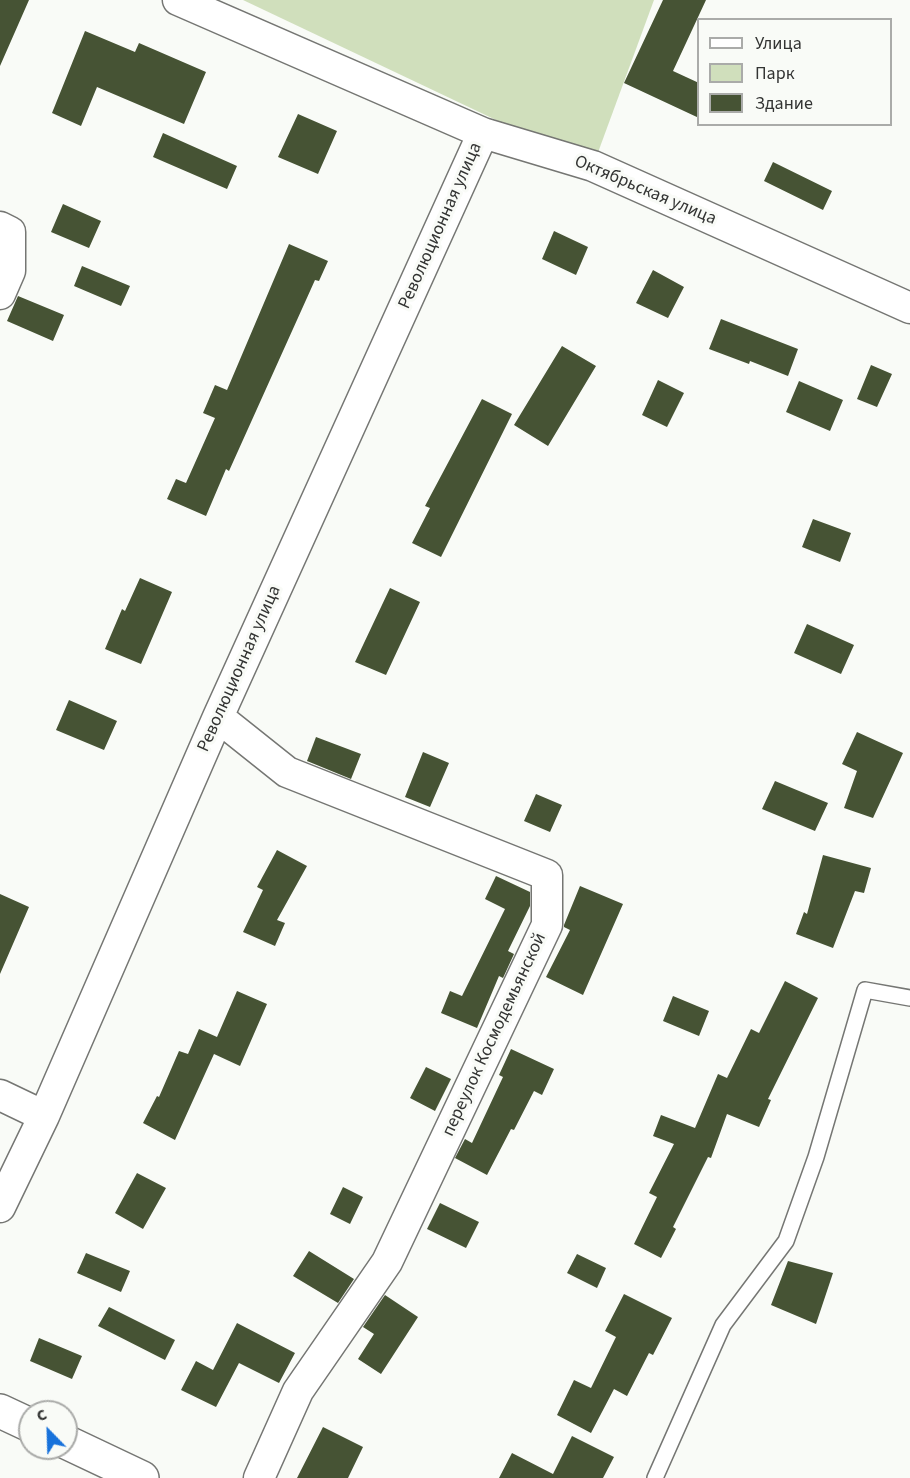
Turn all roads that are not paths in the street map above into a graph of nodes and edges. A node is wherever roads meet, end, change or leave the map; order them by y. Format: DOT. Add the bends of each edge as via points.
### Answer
graph roads {
  1 [pos="178,0"];
  2 [pos="483,133"];
  3 [pos="0,227"];
  4 [pos="0,294"];
  5 [pos="910,308"];
  6 [pos="218,717"];
  7 [pos="910,998"];
  8 [pos="0,1095"];
  9 [pos="44,1116"];
  10 [pos="0,1207"];
  11 [pos="0,1411"];
  12 [pos="18,1419"];
  13 [pos="78,1448"];
  14 [pos="142,1478"];
  15 [pos="259,1478"];
  16 [pos="655,1478"];
  1 -- 2 [label="street, Октябрьская улица"];
  2 -- 5 [label="street, Октябрьская улица" via="593,166"];
  2 -- 6 [label="street, Революционная улица"];
  3 -- 4 [label="street" via="10,232 10,271"];
  6 -- 9 [label="street, Революционная улица"];
  6 -- 15 [label="street, переулок Космодемьянской" via="287,772 547,875 547,925 387,1262 298,1391"];
  7 -- 16 [label="lane" via="865,990 816,1157 786,1241 723,1325"];
  8 -- 9 [label="street"];
  9 -- 10 [label="street, Революционная улица"];
  11 -- 12 [label="street"];
  13 -- 14 [label="street"];
}
